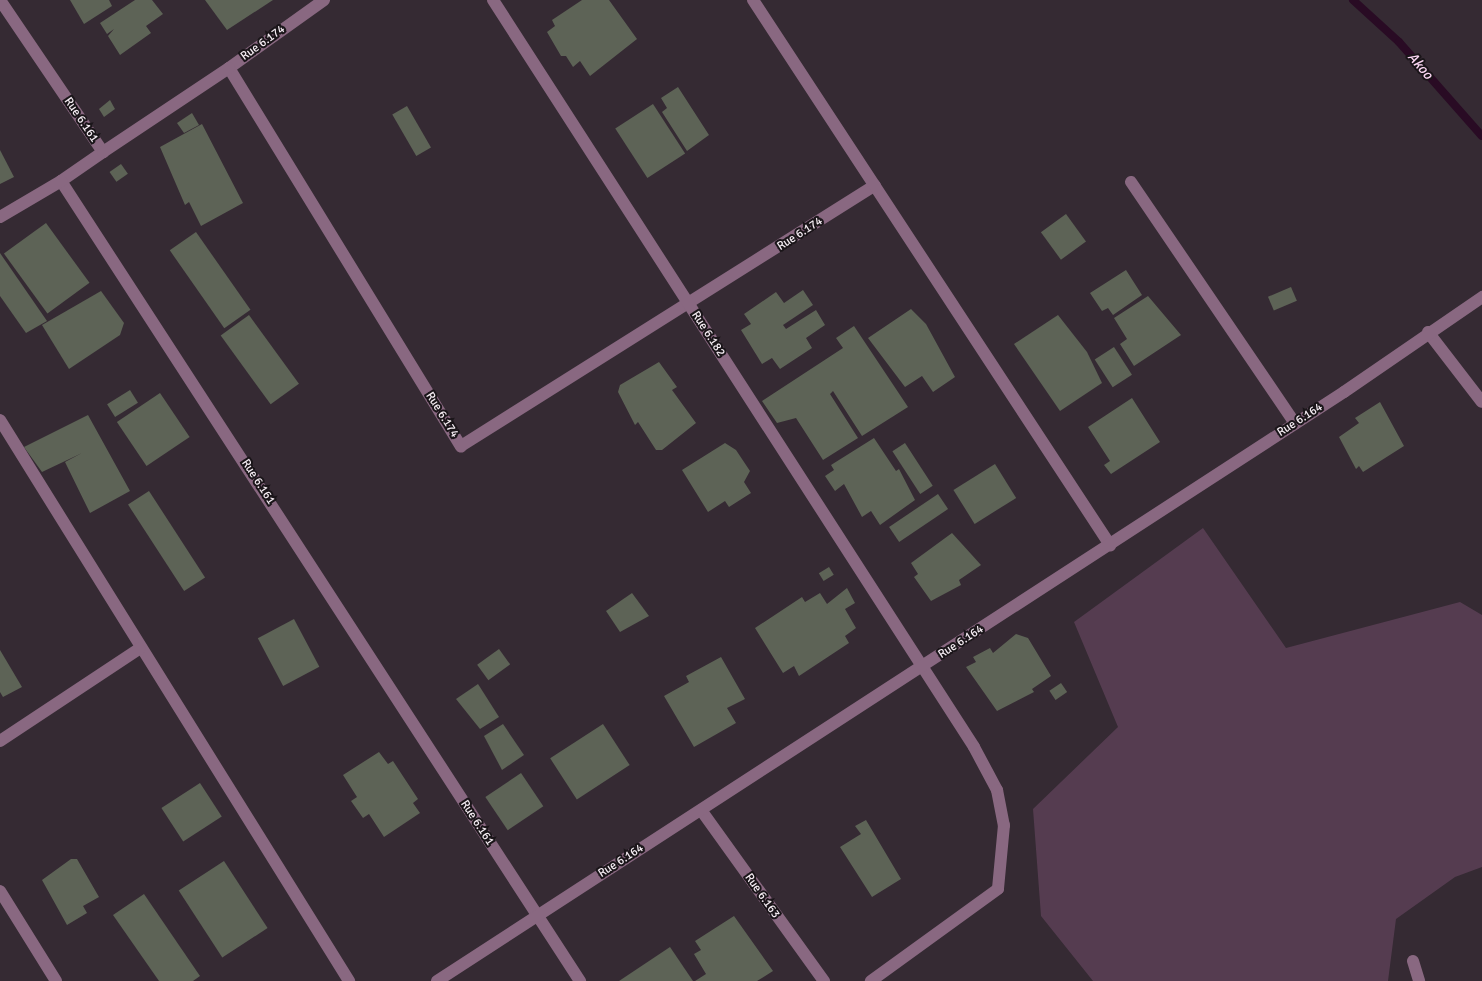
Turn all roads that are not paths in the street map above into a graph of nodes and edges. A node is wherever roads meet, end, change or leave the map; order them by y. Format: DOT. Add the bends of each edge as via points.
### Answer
graph roads {
  1 [pos="0,0"];
  2 [pos="493,0"];
  3 [pos="753,0"];
  4 [pos="318,1"];
  5 [pos="229,68"];
  6 [pos="103,152"];
  7 [pos="61,181"];
  8 [pos="1131,182"];
  9 [pos="875,185"];
  10 [pos="0,217"];
  11 [pos="1482,297"];
  12 [pos="689,305"];
  13 [pos="1428,332"];
  14 [pos="1482,402"];
  15 [pos="0,420"];
  16 [pos="1295,424"];
  17 [pos="1110,545"];
  18 [pos="139,649"];
  19 [pos="921,668"];
  20 [pos="0,742"];
  21 [pos="701,810"];
  22 [pos="0,891"];
  23 [pos="536,916"];
  24 [pos="1413,961"];
  25 [pos="56,981"];
  26 [pos="349,981"];
  27 [pos="437,981"];
  28 [pos="580,981"];
  29 [pos="824,981"];
  30 [pos="871,981"];
  31 [pos="1419,981"];
  1 -- 6 [label="street, Rue 6.161"];
  2 -- 12 [label="street, Rue 6.182"];
  3 -- 9 [label="street"];
  4 -- 5 [label="street, Rue 6.174"];
  5 -- 6 [label="street"];
  5 -- 12 [label="street, Rue 6.174" via="461,446"];
  6 -- 7 [label="street, Rue 6.161"];
  7 -- 10 [label="street"];
  7 -- 23 [label="street, Rue 6.161"];
  8 -- 16 [label="street"];
  9 -- 12 [label="street, Rue 6.174"];
  9 -- 17 [label="street"];
  11 -- 13 [label="street, Rue 6.164"];
  12 -- 19 [label="street, Rue 6.182"];
  13 -- 14 [label="street"];
  13 -- 16 [label="street, Rue 6.164"];
  15 -- 18 [label="street"];
  16 -- 17 [label="street, Rue 6.164"];
  17 -- 19 [label="street, Rue 6.164"];
  18 -- 20 [label="street"];
  18 -- 26 [label="street"];
  19 -- 21 [label="street, Rue 6.164"];
  19 -- 30 [label="street, Rue 6.182" via="997,790 1004,825 1001,882"];
  21 -- 23 [label="street, Rue 6.164"];
  21 -- 29 [label="street, Rue 6.163"];
  22 -- 25 [label="street"];
  23 -- 27 [label="street, Rue 6.164"];
  23 -- 28 [label="street, Rue 6.161"];
  24 -- 31 [label="street"];
}
